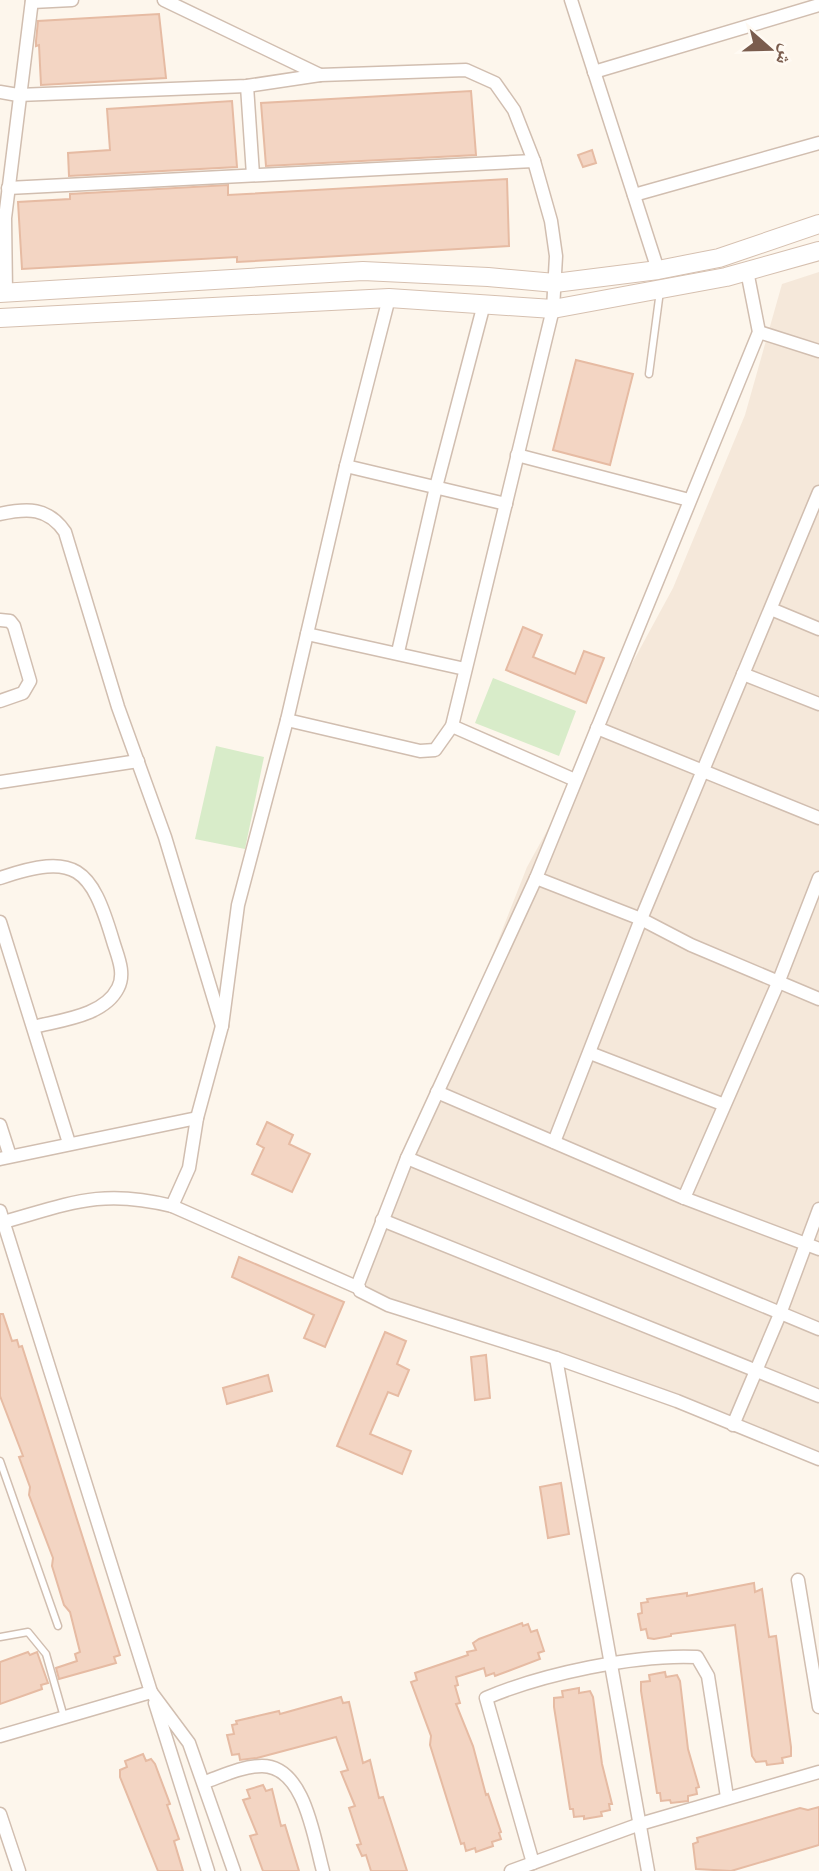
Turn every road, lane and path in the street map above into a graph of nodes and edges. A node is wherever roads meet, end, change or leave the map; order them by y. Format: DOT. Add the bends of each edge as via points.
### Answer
graph roads {
  1 [pos="72,0"];
  2 [pos="164,0"];
  3 [pos="571,0"];
  4 [pos="32,1"];
  5 [pos="819,5"];
  6 [pos="594,72"];
  7 [pos="320,75"];
  8 [pos="247,86"];
  9 [pos="0,92"];
  10 [pos="18,95"];
  11 [pos="819,143"];
  12 [pos="534,161"];
  13 [pos="253,175"];
  14 [pos="8,188"];
  15 [pos="634,195"];
  16 [pos="819,224"];
  17 [pos="819,251"];
  18 [pos="658,270"];
  19 [pos="747,271"];
  20 [pos="555,283"];
  21 [pos="660,289"];
  22 [pos="3,293"];
  23 [pos="389,298"];
  24 [pos="484,304"];
  25 [pos="553,309"];
  26 [pos="0,318"];
  27 [pos="759,332"];
  28 [pos="819,351"];
  29 [pos="649,374"];
  30 [pos="517,455"];
  31 [pos="346,466"];
  32 [pos="436,487"];
  33 [pos="819,492"];
  34 [pos="689,500"];
  35 [pos="506,504"];
  36 [pos="0,514"];
  37 [pos="771,609"];
  38 [pos="0,620"];
  39 [pos="819,629"];
  40 [pos="307,634"];
  41 [pos="398,652"];
  42 [pos="465,668"];
  43 [pos="743,674"];
  44 [pos="0,701"];
  45 [pos="819,704"];
  46 [pos="287,720"];
  47 [pos="452,726"];
  48 [pos="597,728"];
  49 [pos="138,761"];
  50 [pos="704,772"];
  51 [pos="575,780"];
  52 [pos="0,782"];
  53 [pos="819,818"];
  54 [pos="0,878"];
  55 [pos="536,878"];
  56 [pos="817,886"];
  57 [pos="641,919"];
  58 [pos="0,922"];
  59 [pos="778,983"];
  60 [pos="819,999"];
  61 [pos="222,1026"];
  62 [pos="34,1027"];
  63 [pos="590,1053"];
  64 [pos="437,1092"];
  65 [pos="722,1104"];
  66 [pos="197,1118"];
  67 [pos="0,1125"];
  68 [pos="554,1142"];
  69 [pos="69,1143"];
  70 [pos="5,1157"];
  71 [pos="407,1158"];
  72 [pos="684,1198"];
  73 [pos="172,1206"];
  74 [pos="819,1209"];
  75 [pos="1,1219"];
  76 [pos="382,1220"];
  77 [pos="806,1243"];
  78 [pos="819,1249"];
  79 [pos="359,1288"];
  80 [pos="780,1314"];
  81 [pos="819,1329"];
  82 [pos="556,1358"];
  83 [pos="757,1371"];
  84 [pos="819,1396"];
  85 [pos="733,1424"];
  86 [pos="819,1459"];
  87 [pos="0,1461"];
  88 [pos="798,1580"];
  89 [pos="58,1626"];
  90 [pos="0,1637"];
  91 [pos="612,1665"];
  92 [pos="151,1692"];
  93 [pos="819,1707"];
  94 [pos="64,1717"];
  95 [pos="0,1736"];
  96 [pos="819,1772"];
  97 [pos="205,1782"];
  98 [pos="727,1797"];
  99 [pos="0,1814"];
  100 [pos="640,1824"];
  101 [pos="533,1863"];
  102 [pos="19,1871"];
  103 [pos="208,1871"];
  104 [pos="234,1871"];
  105 [pos="323,1871"];
  106 [pos="511,1871"];
  107 [pos="648,1871"];
  1 -- 4 [label="street"];
  2 -- 7 [label="street"];
  3 -- 6 [label="street"];
  4 -- 10 [label="street"];
  5 -- 6 [label="street"];
  6 -- 15 [label="street"];
  7 -- 8 [label="street"];
  7 -- 12 [label="street" via="477,73 495,83 509,100"];
  8 -- 10 [label="street"];
  8 -- 13 [label="street"];
  9 -- 10 [label="street"];
  10 -- 14 [label="street"];
  11 -- 15 [label="street"];
  12 -- 13 [label="street"];
  12 -- 20 [label="street" via="551,221"];
  13 -- 14 [label="street"];
  14 -- 22 [label="street"];
  15 -- 18 [label="street"];
  16 -- 18 [label="main road" via="719,258"];
  17 -- 19 [label="main road"];
  18 -- 20 [label="main road"];
  19 -- 21 [label="main road"];
  19 -- 27 [label="street"];
  20 -- 22 [label="main road" via="340,271"];
  20 -- 25 [label="street"];
  21 -- 25 [label="main road"];
  21 -- 29 [label="lane"];
  23 -- 24 [label="main road"];
  23 -- 26 [label="main road"];
  23 -- 31 [label="street"];
  24 -- 25 [label="main road"];
  24 -- 32 [label="street"];
  25 -- 30 [label="street"];
  27 -- 28 [label="street"];
  27 -- 34 [label="street"];
  30 -- 34 [label="street"];
  30 -- 35 [label="street"];
  31 -- 32 [label="street"];
  31 -- 40 [label="street"];
  32 -- 35 [label="street"];
  32 -- 41 [label="street"];
  33 -- 37 [label="street"];
  34 -- 48 [label="street"];
  35 -- 42 [label="street"];
  36 -- 49 [label="street" via="39,510 65,532"];
  37 -- 39 [label="street"];
  37 -- 43 [label="street"];
  38 -- 44 [label="street" via="14,626 30,681 23,693"];
  40 -- 41 [label="street"];
  40 -- 46 [label="street"];
  41 -- 42 [label="street"];
  42 -- 47 [label="street"];
  43 -- 45 [label="street"];
  43 -- 50 [label="street"];
  46 -- 47 [label="street" via="420,751 435,750"];
  46 -- 61 [label="street" via="238,905"];
  47 -- 51 [label="street"];
  48 -- 50 [label="street"];
  48 -- 51 [label="street"];
  49 -- 52 [label="street"];
  49 -- 61 [label="street"];
  50 -- 53 [label="street"];
  50 -- 57 [label="street"];
  51 -- 55 [label="street"];
  54 -- 62 [label="street" via="63,865 84,875 101,900 122,971 119,987 97,1009"];
  55 -- 57 [label="street"];
  55 -- 64 [label="street"];
  56 -- 59 [label="street"];
  57 -- 59 [label="street"];
  57 -- 63 [label="street"];
  58 -- 62 [label="street"];
  59 -- 60 [label="street"];
  59 -- 65 [label="street"];
  61 -- 66 [label="street"];
  62 -- 69 [label="street"];
  63 -- 65 [label="street"];
  63 -- 68 [label="street"];
  64 -- 68 [label="street"];
  64 -- 71 [label="street"];
  65 -- 72 [label="street"];
  66 -- 69 [label="street"];
  66 -- 73 [label="street" via="189,1168"];
  67 -- 70 [label="street"];
  68 -- 72 [label="street"];
  69 -- 70 [label="street"];
  71 -- 76 [label="street"];
  71 -- 80 [label="street"];
  72 -- 77 [label="street"];
  73 -- 75 [label="street" via="109,1196"];
  73 -- 79 [label="street"];
  74 -- 77 [label="street"];
  75 -- 92 [label="street"];
  76 -- 79 [label="street" via="360,1274"];
  76 -- 83 [label="street"];
  77 -- 78 [label="street"];
  77 -- 80 [label="street"];
  79 -- 82 [label="street" via="388,1305"];
  80 -- 81 [label="street"];
  80 -- 83 [label="street"];
  82 -- 85 [label="street"];
  82 -- 91 [label="street"];
  83 -- 84 [label="street"];
  83 -- 85 [label="street"];
  85 -- 86 [label="street"];
  87 -- 89 [label="lane"];
  88 -- 93 [label="street"];
  90 -- 94 [label="lane" via="28,1632 46,1654"];
  91 -- 98 [label="street" via="678,1656 701,1660 712,1698"];
  91 -- 100 [label="street"];
  91 -- 101 [label="street" via="510,1688 486,1698"];
  92 -- 94 [label="street"];
  92 -- 97 [label="street" via="189,1742"];
  92 -- 103 [label="street"];
  94 -- 95 [label="street"];
  96 -- 98 [label="street"];
  97 -- 104 [label="street"];
  97 -- 105 [label="street" via="260,1766 281,1772 300,1791"];
  98 -- 100 [label="street"];
  99 -- 102 [label="street"];
  100 -- 101 [label="street"];
  100 -- 107 [label="street"];
  101 -- 106 [label="street"];
}
